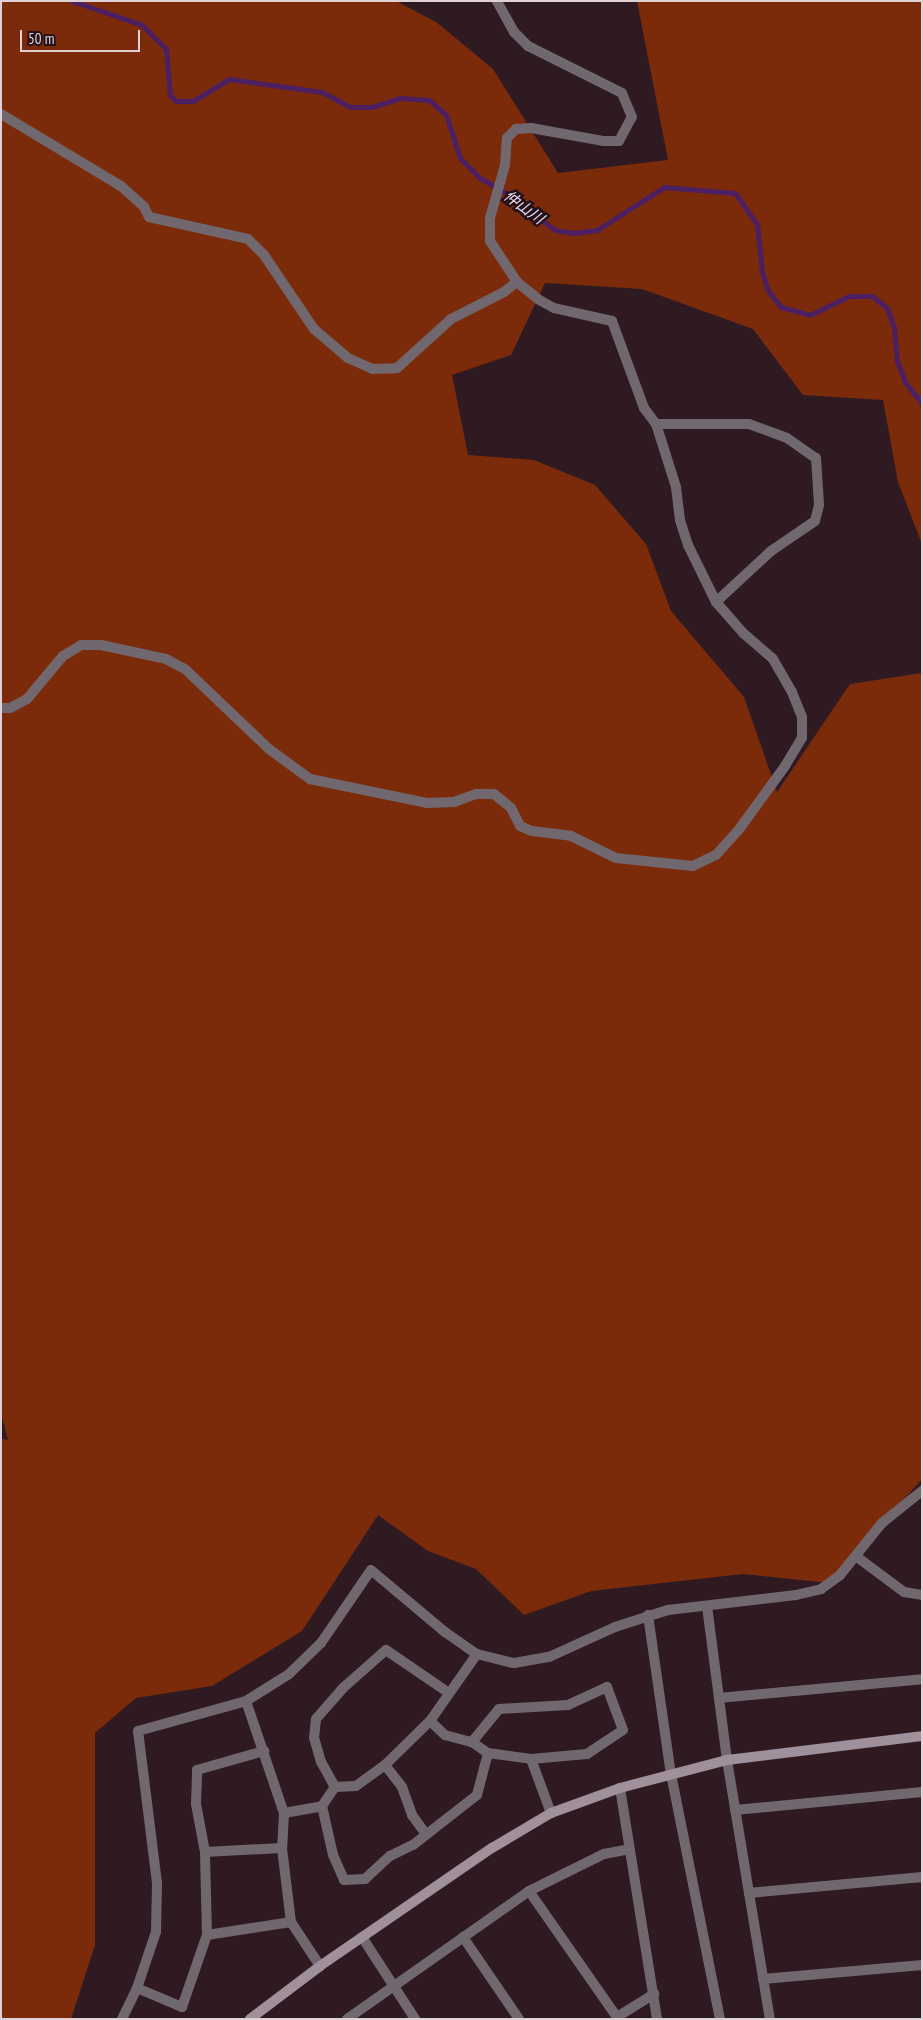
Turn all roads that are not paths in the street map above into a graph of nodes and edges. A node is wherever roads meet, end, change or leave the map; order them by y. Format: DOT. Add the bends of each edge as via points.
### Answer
graph roads {
  1 [pos="497,1"];
  2 [pos="1,114"];
  3 [pos="517,282"];
  4 [pos="656,424"];
  5 [pos="716,602"];
  6 [pos="1,708"];
  7 [pos="922,1491"];
  8 [pos="857,1556"];
  9 [pos="922,1595"];
  10 [pos="707,1606"];
  11 [pos="648,1615"];
  12 [pos="477,1654"];
  13 [pos="922,1679"];
  14 [pos="449,1693"];
  15 [pos="719,1698"];
  16 [pos="246,1701"];
  17 [pos="430,1721"];
  18 [pos="922,1736"];
  19 [pos="472,1742"];
  20 [pos="264,1751"];
  21 [pos="488,1753"];
  22 [pos="531,1759"];
  23 [pos="726,1760"];
  24 [pos="385,1765"];
  25 [pos="671,1774"];
  26 [pos="335,1787"];
  27 [pos="620,1788"];
  28 [pos="922,1792"];
  29 [pos="322,1806"];
  30 [pos="735,1810"];
  31 [pos="284,1813"];
  32 [pos="551,1813"];
  33 [pos="426,1834"];
  34 [pos="282,1848"];
  35 [pos="630,1849"];
  36 [pos="205,1852"];
  37 [pos="922,1877"];
  38 [pos="529,1891"];
  39 [pos="748,1893"];
  40 [pos="291,1922"];
  41 [pos="207,1935"];
  42 [pos="362,1937"];
  43 [pos="463,1937"];
  44 [pos="922,1965"];
  45 [pos="320,1966"];
  46 [pos="763,1979"];
  47 [pos="137,1988"];
  48 [pos="394,1988"];
  49 [pos="654,1994"];
  50 [pos="122,2019"];
  51 [pos="250,2019"];
  52 [pos="347,2019"];
  53 [pos="416,2019"];
  54 [pos="519,2019"];
  55 [pos="657,2019"];
  56 [pos="720,2019"];
  57 [pos="770,2019"];
  1 -- 3 [label="street" via="514,32 528,46 606,82 622,94 632,117 619,141 603,142 530,128 516,129 507,138 506,165 490,218 490,241"];
  2 -- 3 [label="street" via="121,186 144,206 148,217 248,239 264,255 314,329 348,358 373,369 397,368 451,319"];
  3 -- 4 [label="street" via="554,308 612,321 644,408"];
  4 -- 5 [label="street" via="676,487 680,520 688,545"];
  4 -- 5 [label="street" via="748,424 787,438 816,458 819,505 814,520 770,551"];
  5 -- 6 [label="street" via="744,634 772,658 799,709 802,738 740,828 716,855 693,866 616,858 571,836 532,831 520,826 511,808 494,794 476,794 454,802 427,803 310,779 269,749 185,668 166,659 101,645 81,645 62,656 27,699 10,708"];
  7 -- 8 [label="street" via="882,1523"];
  8 -- 9 [label="street" via="904,1592"];
  8 -- 10 [label="street" via="821,1589"];
  10 -- 11 [label="street"];
  10 -- 15 [label="street"];
  11 -- 12 [label="street" via="549,1657 514,1663"];
  11 -- 25 [label="street"];
  12 -- 14 [label="street"];
  12 -- 16 [label="street" via="444,1632 371,1570 321,1643 289,1674"];
  13 -- 15 [label="street"];
  14 -- 17 [label="street"];
  14 -- 26 [label="street" via="386,1650 316,1719 314,1738"];
  15 -- 23 [label="street"];
  16 -- 20 [label="street"];
  16 -- 47 [label="street" via="138,1732 157,1883 156,1932"];
  17 -- 19 [label="street" via="445,1735"];
  17 -- 24 [label="street"];
  18 -- 23 [label="street"];
  19 -- 21 [label="street"];
  19 -- 22 [label="street" via="499,1709 568,1705 607,1687 623,1730 587,1754"];
  20 -- 31 [label="street"];
  20 -- 36 [label="street" via="197,1770 196,1804"];
  21 -- 22 [label="street"];
  21 -- 33 [label="street" via="477,1795"];
  22 -- 32 [label="street"];
  23 -- 25 [label="street"];
  23 -- 30 [label="street"];
  24 -- 26 [label="street" via="356,1786"];
  24 -- 33 [label="street" via="402,1787 412,1815"];
  25 -- 27 [label="street"];
  25 -- 56 [label="street"];
  26 -- 29 [label="street"];
  27 -- 32 [label="street"];
  27 -- 35 [label="street"];
  28 -- 30 [label="street"];
  29 -- 31 [label="street"];
  29 -- 33 [label="street" via="333,1855 344,1880 365,1879 390,1856 413,1845"];
  30 -- 39 [label="street"];
  31 -- 34 [label="street"];
  32 -- 42 [label="street" via="492,1848"];
  34 -- 36 [label="street"];
  34 -- 40 [label="street"];
  35 -- 38 [label="street" via="604,1854"];
  35 -- 49 [label="street"];
  36 -- 41 [label="street"];
  37 -- 39 [label="street"];
  38 -- 43 [label="street"];
  38 -- 49 [label="street" via="617,2017"];
  39 -- 46 [label="street"];
  40 -- 41 [label="street"];
  40 -- 45 [label="street"];
  41 -- 47 [label="street" via="182,2006"];
  42 -- 45 [label="street"];
  42 -- 48 [label="street"];
  43 -- 48 [label="street"];
  43 -- 54 [label="street"];
  44 -- 46 [label="street"];
  45 -- 51 [label="street"];
  46 -- 57 [label="street"];
  47 -- 50 [label="street"];
  48 -- 52 [label="street"];
  48 -- 53 [label="street"];
  49 -- 55 [label="street"];
}
